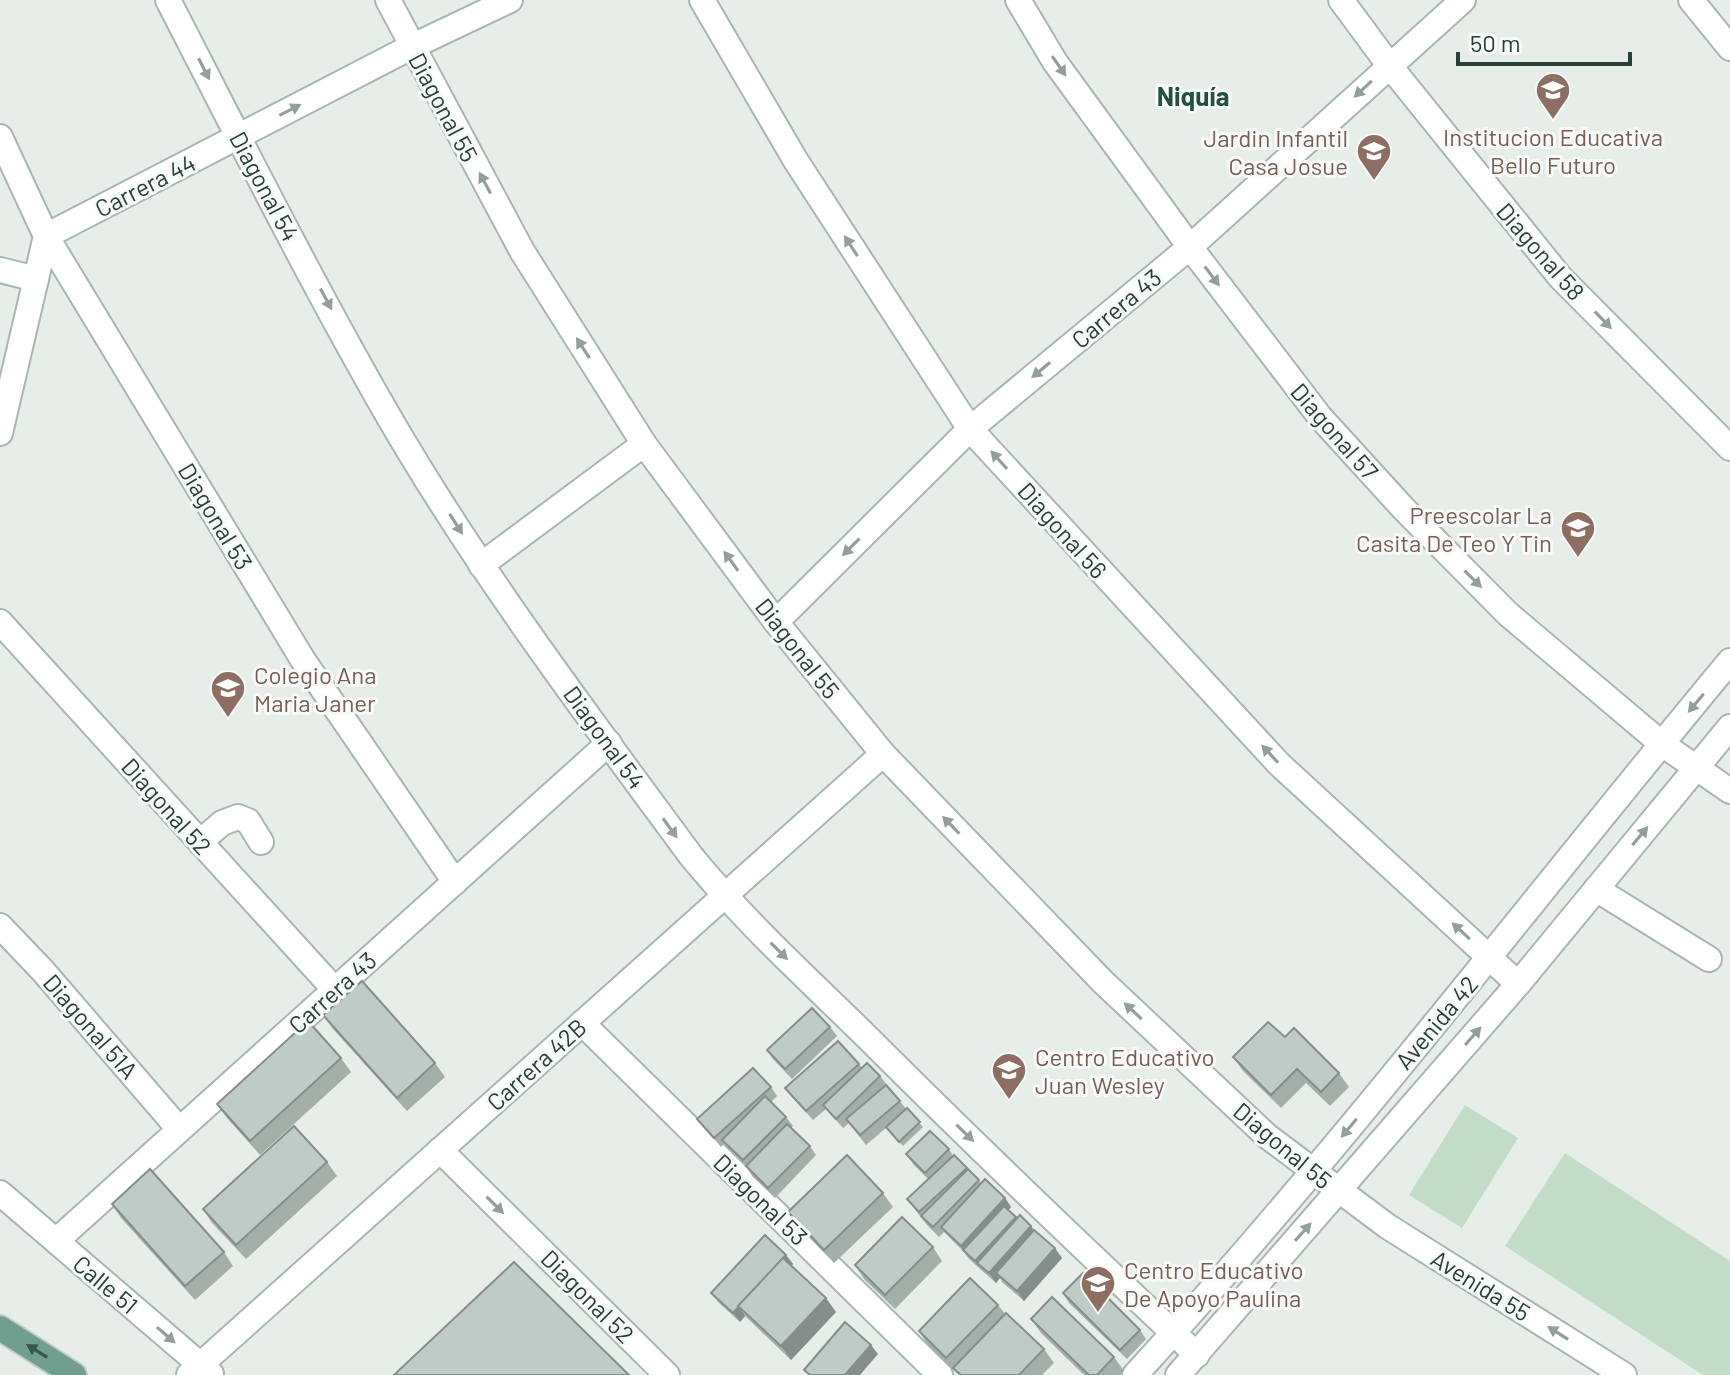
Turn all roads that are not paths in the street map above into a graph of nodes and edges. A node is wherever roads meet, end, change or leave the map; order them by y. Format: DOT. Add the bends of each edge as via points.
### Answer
graph roads {
  1 [pos="168,0"];
  2 [pos="388,0"];
  3 [pos="510,0"];
  4 [pos="702,0"];
  5 [pos="1018,0"];
  6 [pos="1341,0"];
  7 [pos="1463,0"];
  8 [pos="1691,0"];
  9 [pos="411,47"];
  10 [pos="1730,48"];
  11 [pos="1389,65"];
  12 [pos="238,136"];
  13 [pos="0,137"];
  14 [pos="46,236"];
  15 [pos="1190,247"];
  16 [pos="0,270"];
  17 [pos="36,279"];
  18 [pos="970,429"];
  19 [pos="0,433"];
  20 [pos="644,444"];
  21 [pos="1730,448"];
  22 [pos="481,565"];
  23 [pos="0,622"];
  24 [pos="776,622"];
  25 [pos="1730,661"];
  26 [pos="1730,727"];
  27 [pos="609,743"];
  28 [pos="1662,744"];
  29 [pos="883,754"];
  30 [pos="1696,769"];
  31 [pos="1730,791"];
  32 [pos="200,842"];
  33 [pos="261,842"];
  34 [pos="455,882"];
  35 [pos="1596,889"];
  36 [pos="724,896"];
  37 [pos="0,926"];
  38 [pos="1490,957"];
  39 [pos="1709,959"];
  40 [pos="1518,984"];
  41 [pos="335,990"];
  42 [pos="582,1023"];
  43 [pos="179,1129"];
  44 [pos="440,1150"];
  45 [pos="1312,1171"];
  46 [pos="1339,1191"];
  47 [pos="0,1193"];
  48 [pos="56,1241"];
  49 [pos="0,1328"];
  50 [pos="1174,1333"];
  51 [pos="1197,1355"];
  52 [pos="201,1372"];
  53 [pos="74,1375"];
  54 [pos="667,1375"];
  55 [pos="940,1375"];
  56 [pos="1135,1375"];
  57 [pos="1178,1375"];
  58 [pos="1624,1375"];
  1 -- 12 [label="street, Diagonal 54, one-way"];
  2 -- 9 [label="street, Diagonal 55"];
  3 -- 9 [label="street, Carrera 44"];
  18 -- 4 [label="street, Diagonal 56, one-way" via="796,161"];
  5 -- 15 [label="street, Diagonal 57, one-way" via="1055,62"];
  6 -- 11 [label="street, Diagonal 58"];
  7 -- 11 [label="street, Carrera 43"];
  8 -- 10 [label="street"];
  12 -- 9 [label="street, Carrera 44, one-way"];
  20 -- 9 [label="street, Diagonal 55, one-way" via="522,251"];
  11 -- 15 [label="street, Carrera 43, one-way"];
  11 -- 21 [label="street, Diagonal 58, one-way" via="1560,277"];
  12 -- 14 [label="street, Carrera 44"];
  12 -- 22 [label="street, Diagonal 54, one-way" via="387,412"];
  13 -- 14 [label="street, Diagonal 53"];
  14 -- 17 [label="street"];
  14 -- 34 [label="street, Diagonal 53" via="322,690"];
  15 -- 18 [label="street, Carrera 43, one-way"];
  15 -- 28 [label="street, Diagonal 57, one-way" via="1320,417 1403,508 1508,614"];
  16 -- 17 [label="street"];
  17 -- 19 [label="street"];
  18 -- 24 [label="street, Carrera 43, one-way"];
  38 -- 18 [label="street, Diagonal 56, one-way" via="1279,764"];
  20 -- 22 [label="street"];
  24 -- 20 [label="street, Diagonal 55, one-way"];
  22 -- 27 [label="street, Diagonal 54"];
  23 -- 32 [label="street, Diagonal 52"];
  24 -- 29 [label="street, Diagonal 55"];
  25 -- 28 [label="street, Avenida 42, one-way"];
  26 -- 30 [label="street, Avenida 42"];
  27 -- 34 [label="street, Carrera 43"];
  27 -- 36 [label="street, Diagonal 54, one-way"];
  28 -- 30 [label="street, Diagonal 57"];
  28 -- 38 [label="street, Avenida 42"];
  29 -- 36 [label="street, Carrera 42B"];
  45 -- 29 [label="street, Diagonal 55, one-way" via="1267,1136 1103,982"];
  30 -- 31 [label="street, Diagonal 57"];
  35 -- 30 [label="street, Avenida 42, one-way"];
  32 -- 33 [label="street" via="238,817 248,821"];
  32 -- 41 [label="street, Diagonal 52"];
  34 -- 41 [label="street, Carrera 43"];
  35 -- 39 [label="street"];
  35 -- 40 [label="street, Avenida 42"];
  36 -- 42 [label="street, Carrera 42B"];
  36 -- 50 [label="street, Diagonal 54, one-way"];
  37 -- 43 [label="street, Diagonal 51A"];
  38 -- 40 [label="street, Diagonal 56"];
  38 -- 45 [label="street, Avenida 42, one-way"];
  46 -- 40 [label="street, Avenida 42, one-way"];
  41 -- 43 [label="street, Carrera 43"];
  42 -- 44 [label="street, Carrera 42B"];
  42 -- 55 [label="street, Diagonal 53"];
  43 -- 48 [label="street, Carrera 43"];
  44 -- 52 [label="street, Carrera 42B"];
  44 -- 54 [label="street, Diagonal 52, one-way"];
  45 -- 46 [label="street, Diagonal 55"];
  45 -- 50 [label="street, Avenida 42"];
  51 -- 46 [label="street, Avenida 42, one-way"];
  58 -- 46 [label="street, Avenida 55, one-way"];
  47 -- 48 [label="street, Calle 51"];
  48 -- 52 [label="street, Calle 51, one-way"];
  53 -- 49 [label="main road, one-way"];
  50 -- 51 [label="street, Diagonal 54"];
  50 -- 56 [label="street, Avenida 42"];
  51 -- 57 [label="street, Avenida 42"];
}
